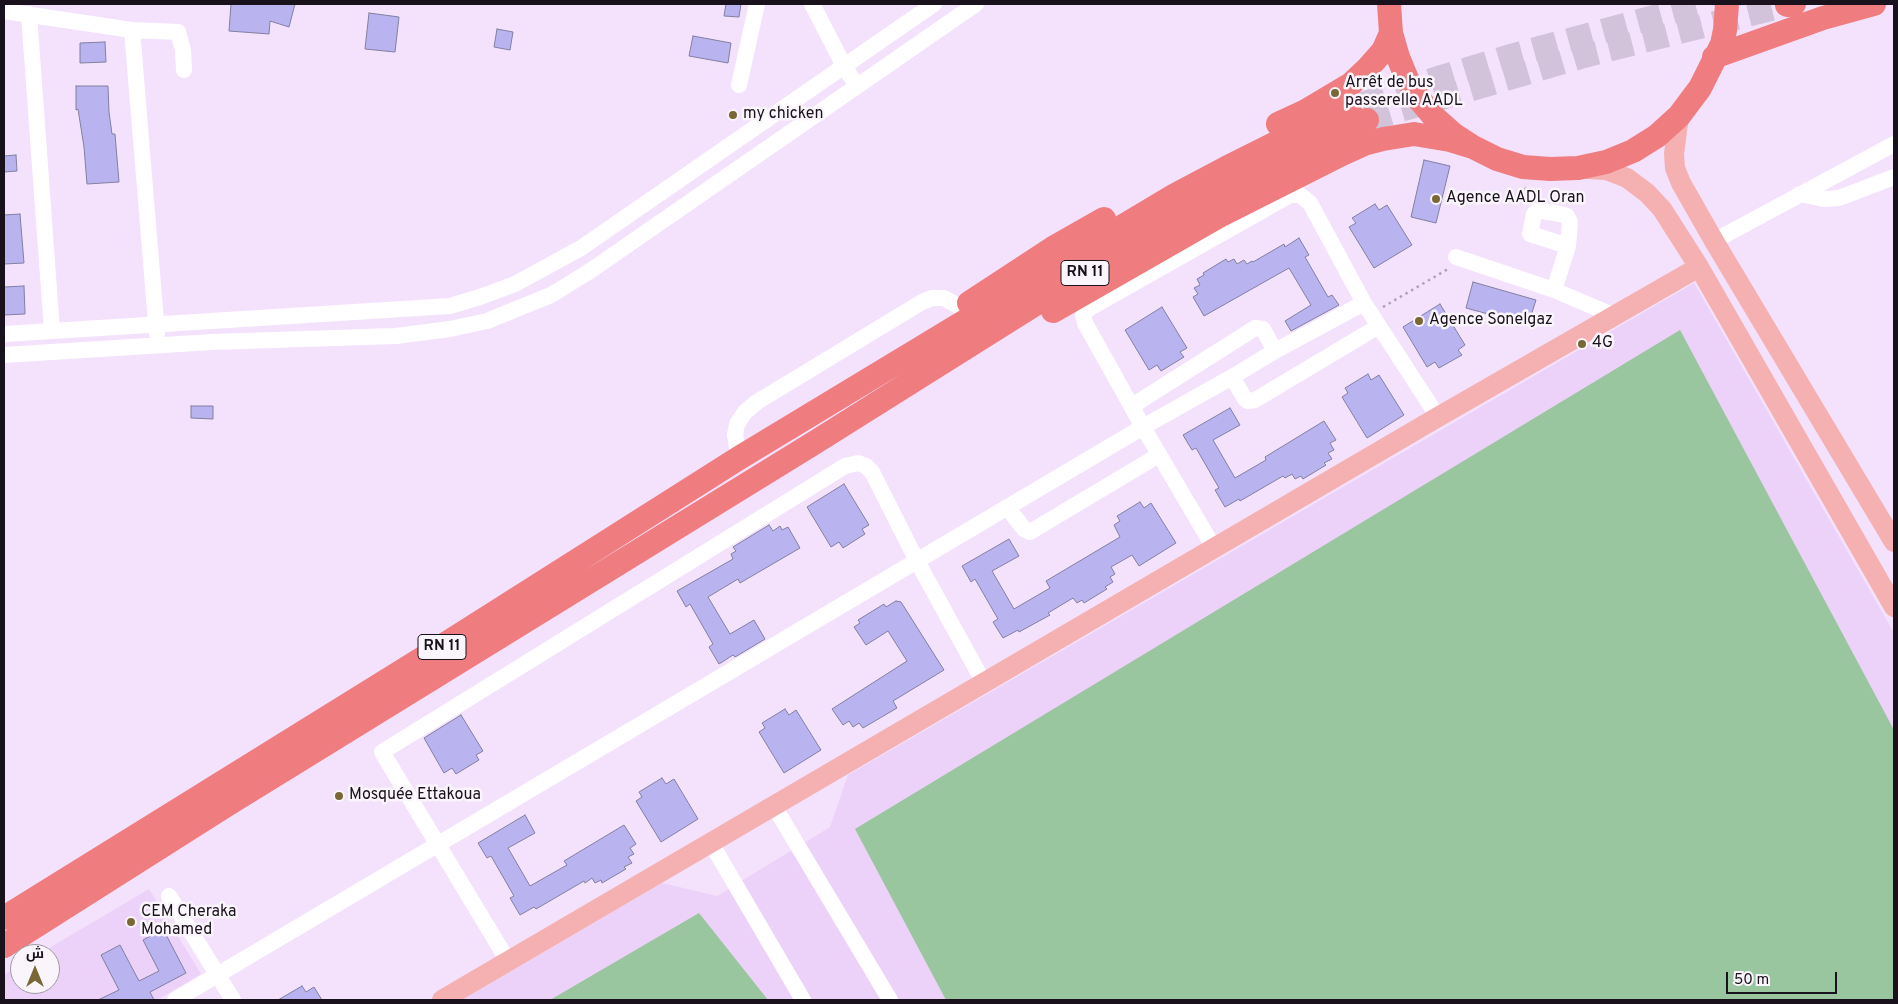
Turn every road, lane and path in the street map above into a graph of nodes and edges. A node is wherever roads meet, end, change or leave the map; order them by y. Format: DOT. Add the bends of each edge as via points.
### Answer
graph roads {
  1 [pos="757,4"];
  2 [pos="812,4"];
  3 [pos="976,4"];
  4 [pos="1727,4"];
  5 [pos="1874,4"];
  6 [pos="930,5"];
  7 [pos="4,11"];
  8 [pos="29,14"];
  9 [pos="1388,15"];
  10 [pos="132,30"];
  11 [pos="1714,57"];
  12 [pos="844,66"];
  13 [pos="184,70"];
  14 [pos="739,85"];
  15 [pos="857,86"];
  16 [pos="1679,116"];
  17 [pos="1894,144"];
  18 [pos="1473,147"];
  19 [pos="1529,167"];
  20 [pos="1578,168"];
  21 [pos="1894,177"];
  22 [pos="1800,194"];
  23 [pos="1537,211"];
  24 [pos="1714,241"];
  25 [pos="1568,246"];
  26 [pos="1456,257"];
  27 [pos="1699,267"];
  28 [pos="1554,290"];
  29 [pos="962,308"];
  30 [pos="1372,314"];
  31 [pos="1615,316"];
  32 [pos="156,325"];
  33 [pos="52,330"];
  34 [pos="4,334"];
  35 [pos="158,345"];
  36 [pos="1275,351"];
  37 [pos="4,355"];
  38 [pos="880,374"];
  39 [pos="1232,377"];
  40 [pos="1132,406"];
  41 [pos="1438,417"];
  42 [pos="1143,427"];
  43 [pos="814,443"];
  44 [pos="1159,455"];
  45 [pos="739,458"];
  46 [pos="1007,508"];
  47 [pos="1894,542"];
  48 [pos="1214,548"];
  49 [pos="917,561"];
  50 [pos="1894,607"];
  51 [pos="984,683"];
  52 [pos="774,806"];
  53 [pos="711,843"];
  54 [pos="439,844"];
  55 [pos="169,896"];
  56 [pos="4,918"];
  57 [pos="4,946"];
  58 [pos="508,961"];
  59 [pos="218,975"];
  60 [pos="175,1000"];
  61 [pos="233,1000"];
  62 [pos="442,1000"];
  63 [pos="803,1000"];
  64 [pos="890,1000"];
  1 -- 14 [label="street"];
  2 -- 12 [label="street"];
  3 -- 15 [label="street"];
  4 -- 11 [label="highway" via="1726,30"];
  5 -- 11 [label="highway" via="1823,18"];
  6 -- 12 [label="street"];
  7 -- 8 [label="street"];
  8 -- 10 [label="street"];
  8 -- 33 [label="street"];
  9 -- 18 [label="highway" via="1398,56 1419,99 1452,134"];
  9 -- 29 [label="highway" via="1383,51 1351,84 1304,112 1236,144 1052,248"];
  10 -- 13 [label="street" via="178,32"];
  10 -- 32 [label="street"];
  11 -- 16 [label="highway" via="1700,88"];
  12 -- 15 [label="street"];
  12 -- 32 [label="street" via="581,248 515,284 450,306"];
  15 -- 35 [label="street" via="590,271 551,295 487,321 396,336"];
  16 -- 20 [label="highway" via="1657,136 1633,151 1606,162"];
  16 -- 24 [label="main road" via="1675,168"];
  17 -- 22 [label="street"];
  18 -- 19 [label="highway" via="1497,159"];
  18 -- 43 [label="highway" via="1414,134 1383,138 1342,154 1218,216 874,419"];
  19 -- 20 [label="highway" via="1550,170"];
  19 -- 23 [label="path" via="1524,200"];
  20 -- 27 [label="main road" via="1606,170 1627,178 1647,193 1662,209"];
  21 -- 22 [label="street" via="1839,198 1824,199"];
  22 -- 24 [label="street"];
  23 -- 25 [label="street" via="1567,216 1570,222"];
  23 -- 25 [label="street" via="1530,234"];
  24 -- 47 [label="main road"];
  25 -- 28 [label="street"];
  26 -- 28 [label="street"];
  26 -- 30 [label="path" via="1454,265"];
  27 -- 31 [label="main road"];
  27 -- 50 [label="main road"];
  28 -- 31 [label="street"];
  29 -- 38 [label="highway" via="913,343"];
  29 -- 45 [label="street" via="944,298 922,302 757,402 737,424 735,435"];
  30 -- 36 [label="street"];
  30 -- 39 [label="street" via="1254,400 1248,402 1245,399"];
  30 -- 40 [label="street" via="1310,203 1300,195 1290,195 1083,314"];
  30 -- 41 [label="street"];
  31 -- 41 [label="main road"];
  32 -- 33 [label="street"];
  32 -- 35 [label="street"];
  33 -- 34 [label="street"];
  35 -- 37 [label="street"];
  36 -- 39 [label="street"];
  36 -- 40 [label="street" via="1262,329 1255,328"];
  38 -- 43 [label="highway, RN 11" via="1175,196 1292,135 1364,112 1305,148 1189,210"];
  38 -- 45 [label="highway, RN 11"];
  39 -- 42 [label="street"];
  40 -- 42 [label="street"];
  41 -- 48 [label="main road"];
  42 -- 44 [label="street"];
  42 -- 46 [label="street"];
  43 -- 57 [label="highway, RN 11"];
  44 -- 46 [label="street" via="1030,532"];
  44 -- 48 [label="street"];
  45 -- 56 [label="highway, RN 11"];
  46 -- 49 [label="street"];
  48 -- 51 [label="main road"];
  49 -- 51 [label="street"];
  49 -- 54 [label="street"];
  49 -- 54 [label="street" via="872,472 862,464 845,466 382,752"];
  51 -- 52 [label="main road"];
  52 -- 53 [label="main road"];
  52 -- 64 [label="street"];
  53 -- 58 [label="main road"];
  53 -- 63 [label="street"];
  54 -- 58 [label="street"];
  54 -- 59 [label="street"];
  55 -- 59 [label="street"];
  58 -- 62 [label="main road"];
  59 -- 60 [label="street"];
  59 -- 61 [label="street"];
}
